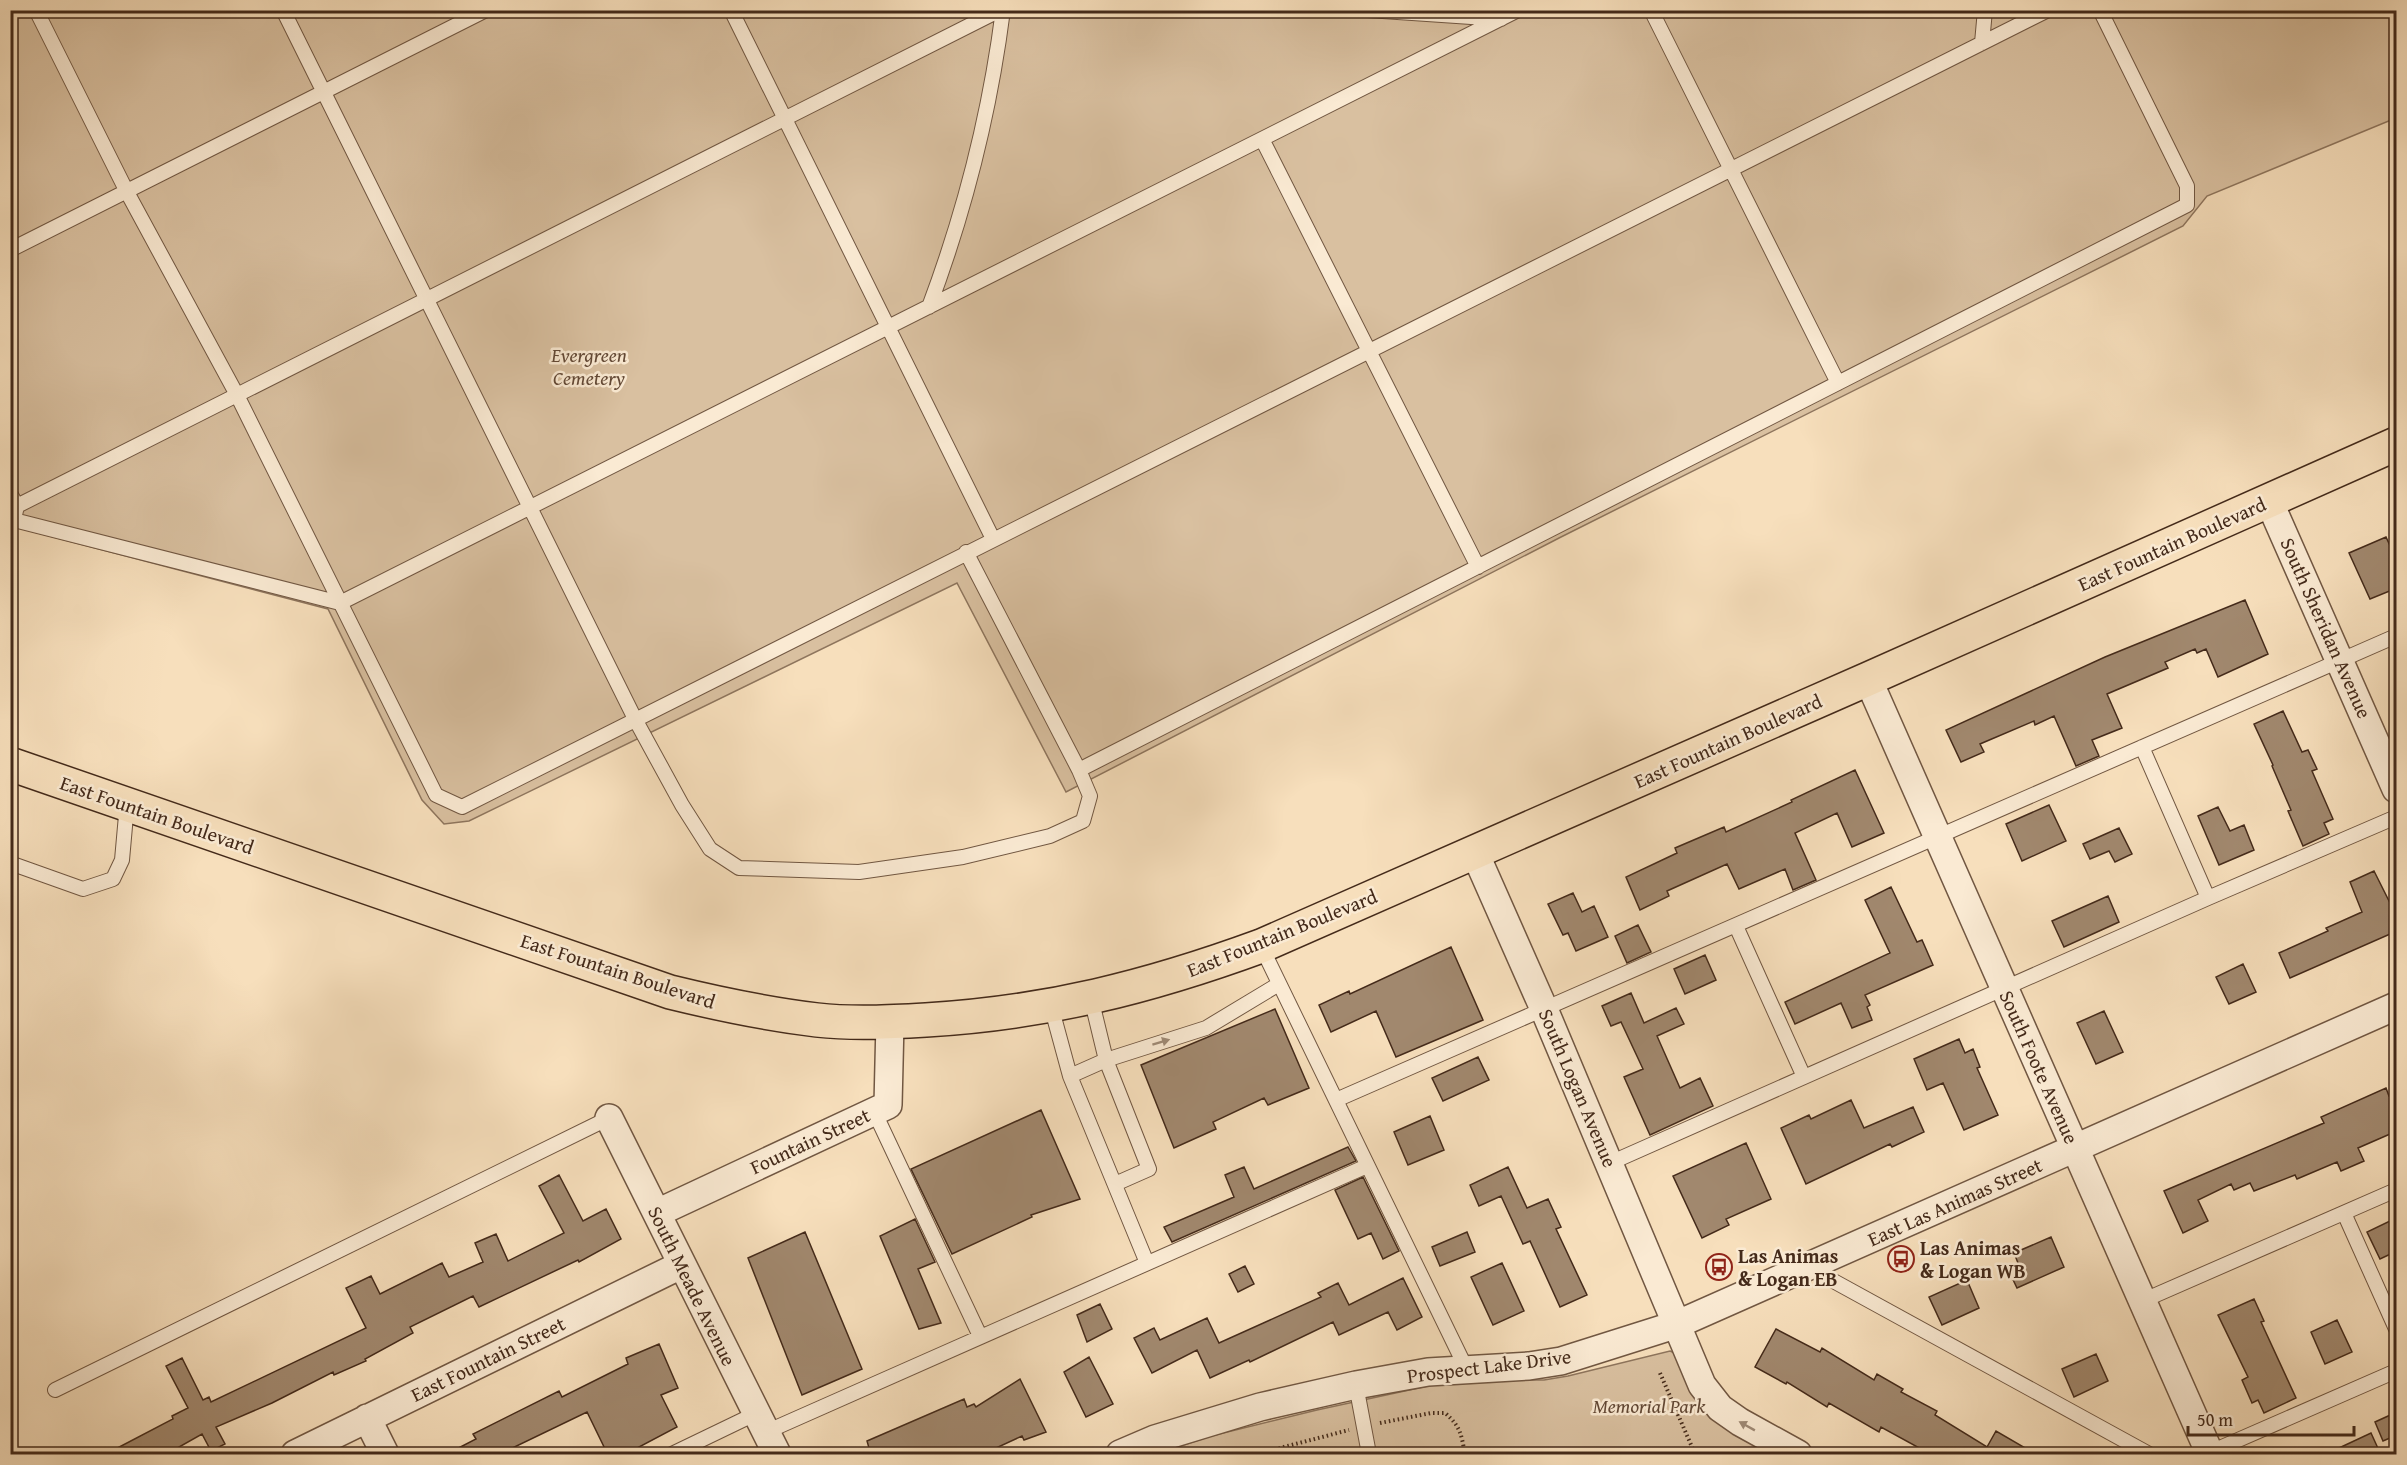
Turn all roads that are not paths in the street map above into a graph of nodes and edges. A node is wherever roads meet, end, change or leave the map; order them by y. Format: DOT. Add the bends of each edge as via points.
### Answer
graph roads {
  1 [pos="36,10"];
  2 [pos="284,10"];
  3 [pos="486,10"];
  4 [pos="731,10"];
  5 [pos="1002,10"];
  6 [pos="1368,10"];
  7 [pos="1518,10"];
  8 [pos="1651,10"];
  9 [pos="1985,10"];
  10 [pos="2048,10"];
  11 [pos="2100,10"];
  12 [pos="1502,19"];
  13 [pos="1982,43"];
  14 [pos="324,92"];
  15 [pos="784,119"];
  16 [pos="1262,139"];
  17 [pos="1731,169"];
  18 [pos="127,192"];
  19 [pos="10,250"];
  20 [pos="427,300"];
  21 [pos="929,307"];
  22 [pos="889,327"];
  23 [pos="1369,351"];
  24 [pos="1838,383"];
  25 [pos="237,395"];
  26 [pos="2397,444"];
  27 [pos="10,493"];
  28 [pos="2269,501"];
  29 [pos="530,507"];
  30 [pos="14,515"];
  31 [pos="993,539"];
  32 [pos="966,552"];
  33 [pos="1478,567"];
  34 [pos="340,603"];
  35 [pos="2397,636"];
  36 [pos="2340,661"];
  37 [pos="1868,679"];
  38 [pos="635,719"];
  39 [pos="2142,747"];
  40 [pos="10,764"];
  41 [pos="1079,770"];
  42 [pos="2397,789"];
  43 [pos="127,804"];
  44 [pos="2397,817"];
  45 [pos="1937,836"];
  46 [pos="1475,853"];
  47 [pos="10,863"];
  48 [pos="2208,898"];
  49 [pos="1736,926"];
  50 [pos="1261,946"];
  51 [pos="1279,984"];
  52 [pos="2004,988"];
  53 [pos="1091,998"];
  54 [pos="1051,1006"];
  55 [pos="2397,1006"];
  56 [pos="1544,1009"];
  57 [pos="890,1022"];
  58 [pos="1106,1060"];
  59 [pos="1070,1076"];
  60 [pos="1804,1077"];
  61 [pos="1336,1100"];
  62 [pos="874,1111"];
  63 [pos="609,1118"];
  64 [pos="2075,1149"];
  65 [pos="1610,1163"];
  66 [pos="1367,1166"];
  67 [pos="1115,1184"];
  68 [pos="2397,1190"];
  69 [pos="657,1213"];
  70 [pos="2344,1213"];
  71 [pos="1820,1262"];
  72 [pos="1147,1263"];
  73 [pos="681,1265"];
  74 [pos="2142,1301"];
  75 [pos="1678,1324"];
  76 [pos="2397,1329"];
  77 [pos="980,1336"];
  78 [pos="1466,1368"];
  79 [pos="2397,1371"];
  80 [pos="1356,1385"];
  81 [pos="55,1390"];
  82 [pos="367,1418"];
  83 [pos="766,1434"];
  84 [pos="2209,1454"];
  85 [pos="295,1455"];
  86 [pos="385,1455"];
  87 [pos="672,1455"];
  88 [pos="1120,1455"];
  89 [pos="1369,1455"];
  90 [pos="1798,1455"];
  91 [pos="2149,1455"];
  1 -- 18 [label="lane"];
  2 -- 14 [label="lane"];
  3 -- 14 [label="lane"];
  4 -- 15 [label="lane"];
  5 -- 15 [label="lane"];
  5 -- 21 [label="lane" via="996,68 976,159"];
  6 -- 12 [label="lane"];
  7 -- 12 [label="lane"];
  8 -- 17 [label="lane"];
  9 -- 13 [label="lane"];
  10 -- 13 [label="lane"];
  11 -- 24 [label="lane" via="2187,186 2187,205"];
  12 -- 16 [label="lane"];
  13 -- 17 [label="lane"];
  14 -- 18 [label="lane"];
  14 -- 20 [label="lane"];
  15 -- 20 [label="lane"];
  15 -- 22 [label="lane"];
  16 -- 21 [label="lane"];
  16 -- 23 [label="lane"];
  17 -- 23 [label="lane"];
  17 -- 24 [label="lane"];
  18 -- 19 [label="lane"];
  18 -- 25 [label="lane"];
  20 -- 25 [label="lane"];
  20 -- 29 [label="lane"];
  21 -- 22 [label="lane"];
  22 -- 29 [label="lane"];
  22 -- 31 [label="lane"];
  23 -- 31 [label="lane"];
  23 -- 33 [label="lane"];
  24 -- 33 [label="lane"];
  25 -- 30 [label="lane"];
  25 -- 34 [label="lane"];
  26 -- 28 [label="main road, East Fountain Boulevard"];
  27 -- 30 [label="lane"];
  28 -- 36 [label="street, South Sheridan Avenue"];
  28 -- 37 [label="main road, East Fountain Boulevard"];
  29 -- 34 [label="lane"];
  29 -- 38 [label="lane"];
  30 -- 34 [label="lane"];
  31 -- 32 [label="lane"];
  32 -- 38 [label="lane"];
  32 -- 41 [label="lane"];
  33 -- 41 [label="lane"];
  34 -- 38 [label="lane" via="436,795 462,807"];
  35 -- 36 [label="lane"];
  36 -- 39 [label="lane"];
  36 -- 42 [label="street, South Sheridan Avenue"];
  37 -- 45 [label="street, South Foote Avenue"];
  37 -- 46 [label="main road, East Fountain Boulevard"];
  38 -- 41 [label="lane" via="710,849 739,868 859,872 963,857 1050,836 1083,821 1090,796"];
  39 -- 45 [label="lane"];
  39 -- 48 [label="lane"];
  40 -- 43 [label="main road, East Fountain Boulevard"];
  43 -- 47 [label="lane" via="122,860 113,879 83,889"];
  43 -- 57 [label="main road, East Fountain Boulevard" via="670,992 731,1007 819,1020"];
  44 -- 48 [label="lane"];
  45 -- 49 [label="lane"];
  45 -- 52 [label="street, South Foote Avenue"];
  46 -- 50 [label="main road, East Fountain Boulevard"];
  46 -- 56 [label="street, South Logan Avenue"];
  48 -- 52 [label="lane"];
  49 -- 56 [label="lane"];
  49 -- 60 [label="lane"];
  50 -- 51 [label="lane"];
  50 -- 53 [label="main road, East Fountain Boulevard"];
  58 -- 51 [label="lane, one-way" via="1206,1028"];
  51 -- 61 [label="lane"];
  52 -- 60 [label="lane"];
  52 -- 64 [label="street, South Foote Avenue"];
  53 -- 54 [label="main road, East Fountain Boulevard"];
  53 -- 58 [label="lane"];
  54 -- 57 [label="main road, East Fountain Boulevard" via="974,1017"];
  54 -- 59 [label="lane"];
  55 -- 64 [label="street, East Las Animas Street"];
  56 -- 61 [label="lane"];
  56 -- 65 [label="street, South Logan Avenue"];
  57 -- 62 [label="street, Fountain Street" via="888,1105"];
  58 -- 59 [label="lane"];
  58 -- 67 [label="lane" via="1149,1169"];
  59 -- 67 [label="lane"];
  60 -- 65 [label="lane"];
  61 -- 66 [label="lane"];
  62 -- 69 [label="street, Fountain Street"];
  62 -- 77 [label="lane"];
  63 -- 69 [label="street, South Meade Avenue"];
  63 -- 81 [label="lane"];
  64 -- 71 [label="street, East Las Animas Street"];
  64 -- 74 [label="street, South Foote Avenue"];
  65 -- 75 [label="street, South Logan Avenue"];
  66 -- 72 [label="lane"];
  66 -- 78 [label="lane"];
  67 -- 72 [label="lane"];
  68 -- 70 [label="lane"];
  69 -- 73 [label="street, South Meade Avenue"];
  70 -- 74 [label="lane"];
  70 -- 76 [label="lane"];
  71 -- 75 [label="street, East Las Animas Street"];
  71 -- 91 [label="lane" via="1827,1278"];
  72 -- 77 [label="lane"];
  73 -- 82 [label="street, East Fountain Street"];
  73 -- 83 [label="street, South Meade Avenue"];
  74 -- 84 [label="street, South Foote Avenue"];
  75 -- 78 [label="street, Prospect Lake Drive" via="1561,1361"];
  90 -- 75 [label="street, one-way" via="1720,1408 1702,1385"];
  77 -- 83 [label="lane"];
  78 -- 80 [label="street, Prospect Lake Drive"];
  79 -- 84 [label="lane"];
  80 -- 88 [label="street, Prospect Lake Drive" via="1260,1407 1155,1439"];
  80 -- 89 [label="lane"];
  82 -- 85 [label="street, East Fountain Street"];
  82 -- 86 [label="street"];
  83 -- 87 [label="lane"];
}
